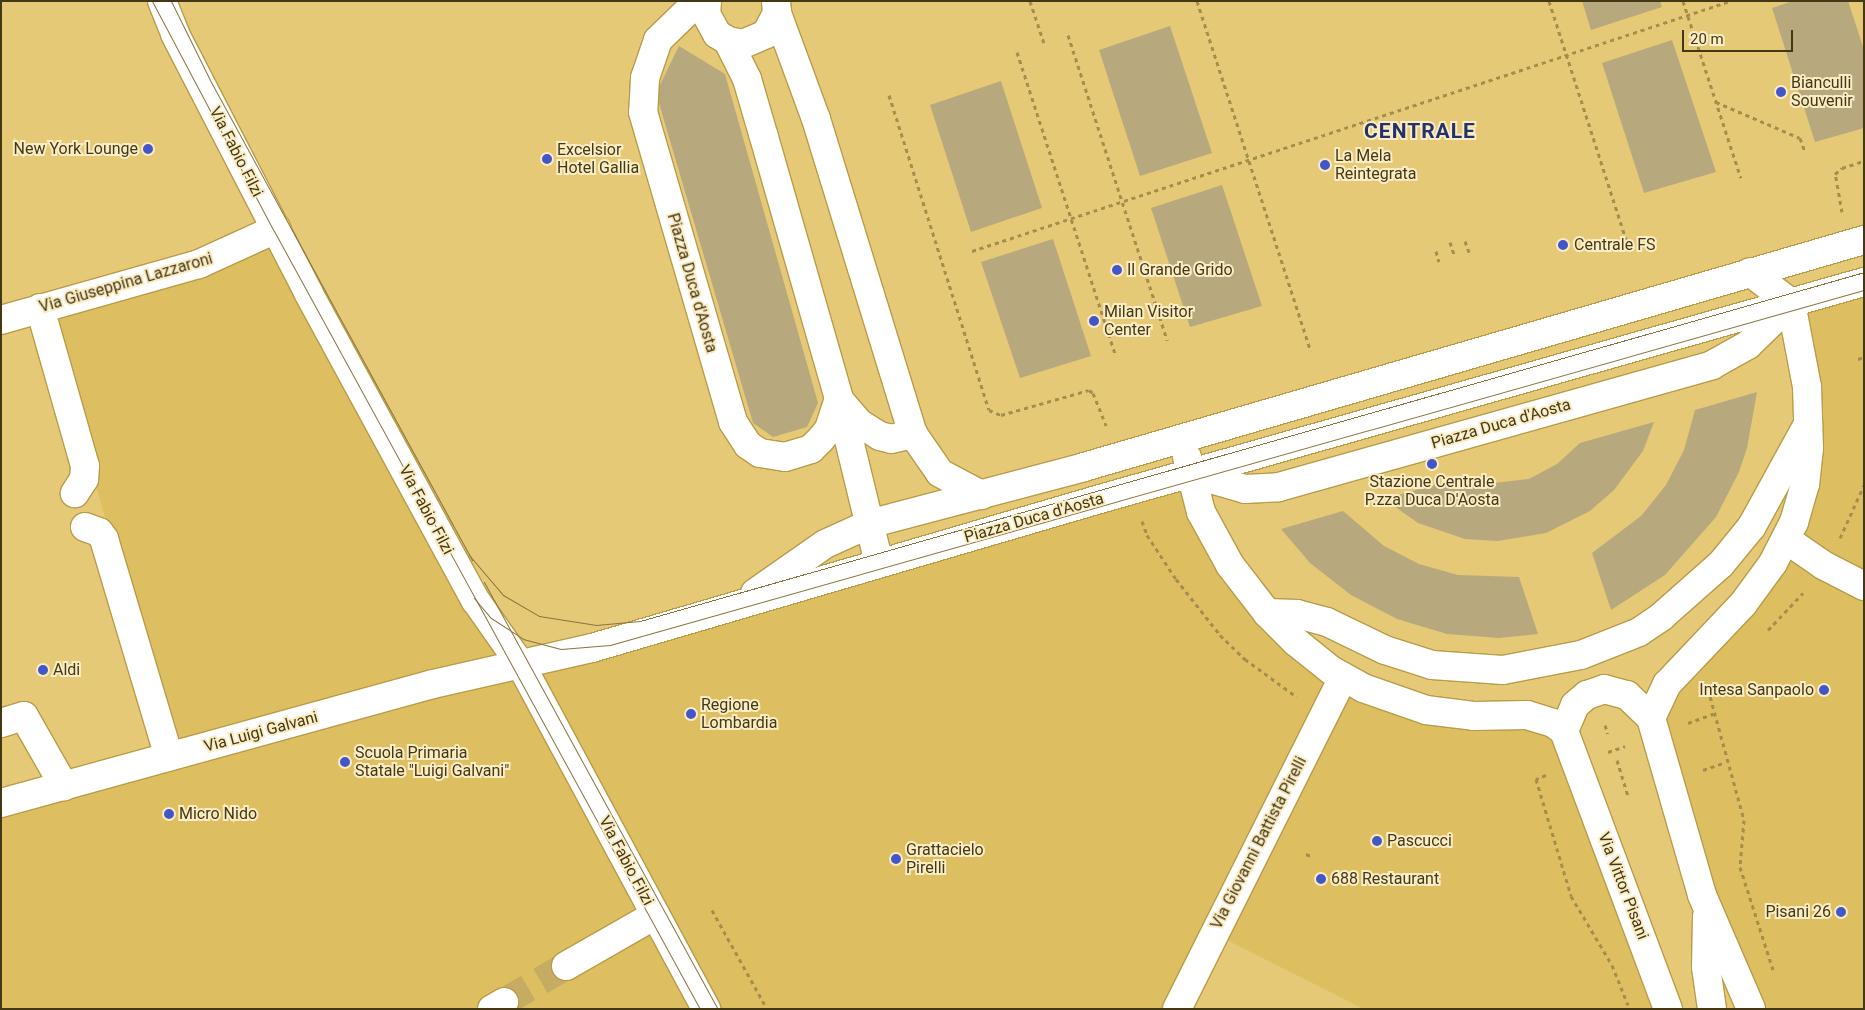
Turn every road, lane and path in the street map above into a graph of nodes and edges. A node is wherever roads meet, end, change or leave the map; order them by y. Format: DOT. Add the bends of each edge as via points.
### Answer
graph roads {
  1 [pos="162,1"];
  2 [pos="1030,1"];
  3 [pos="1197,1"];
  4 [pos="1549,1"];
  5 [pos="1683,1"];
  6 [pos="1730,1"];
  7 [pos="696,6"];
  8 [pos="776,7"];
  9 [pos="1688,15"];
  10 [pos="1068,35"];
  11 [pos="728,41"];
  12 [pos="1044,43"];
  13 [pos="1017,52"];
  14 [pos="1566,55"];
  15 [pos="889,95"];
  16 [pos="1716,102"];
  17 [pos="1805,152"];
  18 [pos="1249,160"];
  19 [pos="1864,161"];
  20 [pos="1741,178"];
  21 [pos="1123,201"];
  22 [pos="1841,209"];
  23 [pos="1071,218"];
  24 [pos="276,229"];
  25 [pos="1864,240"];
  26 [pos="1450,242"];
  27 [pos="1466,242"];
  28 [pos="972,251"];
  29 [pos="1436,251"];
  30 [pos="1469,252"];
  31 [pos="1630,252"];
  32 [pos="1455,258"];
  33 [pos="1439,262"];
  34 [pos="1750,272"];
  35 [pos="1864,282"];
  36 [pos="1791,303"];
  37 [pos="40,308"];
  38 [pos="1,320"];
  39 [pos="1168,340"];
  40 [pos="1311,352"];
  41 [pos="1116,356"];
  42 [pos="1864,357"];
  43 [pos="1858,359"];
  44 [pos="840,400"];
  45 [pos="1103,421"];
  46 [pos="1809,423"];
  47 [pos="913,434"];
  48 [pos="1183,438"];
  49 [pos="1190,473"];
  50 [pos="1864,484"];
  51 [pos="75,493"];
  52 [pos="981,495"];
  53 [pos="869,524"];
  54 [pos="85,526"];
  55 [pos="1147,535"];
  56 [pos="1786,540"];
  57 [pos="1836,546"];
  58 [pos="879,563"];
  59 [pos="1864,586"];
  60 [pos="740,604"];
  61 [pos="1267,613"];
  62 [pos="521,665"];
  63 [pos="1342,678"];
  64 [pos="1710,681"];
  65 [pos="1297,697"];
  66 [pos="1,723"];
  67 [pos="1654,726"];
  68 [pos="1564,731"];
  69 [pos="169,757"];
  70 [pos="1617,760"];
  71 [pos="1723,763"];
  72 [pos="1703,770"];
  73 [pos="1536,779"];
  74 [pos="64,786"];
  75 [pos="1634,794"];
  76 [pos="1628,796"];
  77 [pos="1620,799"];
  78 [pos="1,803"];
  79 [pos="1306,854"];
  80 [pos="1311,856"];
  81 [pos="1707,907"];
  82 [pos="712,910"];
  83 [pos="655,916"];
  84 [pos="566,966"];
  85 [pos="1774,973"];
  86 [pos="706,1009"];
  87 [pos="767,1009"];
  88 [pos="1177,1009"];
  89 [pos="1630,1009"];
  90 [pos="1668,1009"];
  91 [pos="1712,1009"];
  92 [pos="1751,1009"];
  1 -- 24 [label="street, Via Fabio Filzi" via="175,34"];
  2 -- 12 [label="path"];
  3 -- 18 [label="path"];
  4 -- 14 [label="path"];
  5 -- 9 [label="path"];
  6 -- 9 [label="path"];
  7 -- 11 [label="street, Piazza Duca d'Aosta" via="710,26"];
  7 -- 44 [label="street, Piazza Duca d'Aosta" via="658,40 645,78 643,112 733,422 748,445 760,453 785,457 811,449 822,439"];
  8 -- 11 [label="street" via="773,24 756,41 743,44"];
  8 -- 47 [label="street" via="816,119"];
  9 -- 14 [label="path"];
  9 -- 16 [label="path"];
  10 -- 21 [label="path"];
  11 -- 44 [label="street, Piazza Duca d'Aosta" via="747,79"];
  13 -- 23 [label="path"];
  14 -- 18 [label="path"];
  14 -- 31 [label="path"];
  15 -- 45 [label="path" via="989,410 1001,415 1089,390"];
  16 -- 17 [label="path" via="1800,138"];
  16 -- 20 [label="path"];
  18 -- 21 [label="path"];
  18 -- 40 [label="path"];
  19 -- 22 [label="path" via="1834,174"];
  21 -- 23 [label="path"];
  21 -- 39 [label="path"];
  23 -- 28 [label="path"];
  23 -- 41 [label="path"];
  24 -- 37 [label="street, Via Giuseppina Lazzaroni" via="200,264"];
  24 -- 62 [label="street, Via Fabio Filzi" via="476,601"];
  25 -- 34 [label="street, Piazza Duca d'Aosta"];
  26 -- 32 [label="path"];
  27 -- 30 [label="path"];
  29 -- 33 [label="path"];
  34 -- 36 [label="street"];
  34 -- 48 [label="street, Piazza Duca d'Aosta"];
  35 -- 36 [label="street, Piazza Duca d'Aosta"];
  36 -- 46 [label="street" via="1805,365"];
  36 -- 49 [label="street, Piazza Duca d'Aosta"];
  36 -- 49 [label="street, Piazza Duca d'Aosta" via="1748,345 1712,365 1279,487 1245,489"];
  37 -- 38 [label="street, Via Giuseppina Lazzaroni"];
  37 -- 51 [label="street" via="85,466 84,479"];
  42 -- 43 [label="path"];
  44 -- 47 [label="street" via="858,422 880,436 891,439"];
  44 -- 53 [label="street, Piazza Duca d'Aosta"];
  46 -- 56 [label="street" via="1805,484"];
  46 -- 61 [label="street" via="1745,538 1721,564 1662,617 1639,632 1581,655 1503,670 1439,666 1393,653 1327,622 1297,614"];
  47 -- 52 [label="street" via="940,473"];
  48 -- 49 [label="street"];
  48 -- 52 [label="street, Piazza Duca d'Aosta"];
  49 -- 58 [label="street, Piazza Duca d'Aosta"];
  49 -- 61 [label="street" via="1201,512 1219,550"];
  50 -- 57 [label="path"];
  52 -- 53 [label="street, Piazza Duca d'Aosta"];
  53 -- 58 [label="street, Piazza Duca d'Aosta"];
  53 -- 60 [label="street, Piazza Duca d'Aosta" via="825,544"];
  54 -- 69 [label="street" via="99,532 104,539"];
  55 -- 65 [label="path" via="1220,635 1245,659"];
  56 -- 59 [label="street" via="1823,565"];
  56 -- 67 [label="street" via="1743,604 1667,684"];
  58 -- 60 [label="street, Piazza Duca d'Aosta"];
  60 -- 62 [label="street, Piazza Duca d'Aosta" via="592,648"];
  61 -- 63 [label="street" via="1296,642"];
  62 -- 69 [label="street, Via Luigi Galvani" via="433,684"];
  62 -- 83 [label="street, Via Fabio Filzi"];
  63 -- 68 [label="street" via="1426,710 1474,716 1526,715 1553,722"];
  63 -- 88 [label="street, Via Giovanni Battista Pirelli"];
  64 -- 85 [label="path" via="1708,696 1744,820 1740,867"];
  66 -- 74 [label="street" via="24,716"];
  67 -- 68 [label="street" via="1627,695 1604,689 1587,695 1576,706"];
  67 -- 81 [label="street"];
  68 -- 90 [label="street, Via Vittor Pisani"];
  69 -- 74 [label="street, Via Luigi Galvani"];
  70 -- 76 [label="path"];
  71 -- 72 [label="path"];
  73 -- 89 [label="path" via="1571,896 1612,965"];
  74 -- 78 [label="street, Via Luigi Galvani"];
  75 -- 76 [label="path"];
  76 -- 77 [label="path"];
  79 -- 80 [label="path"];
  81 -- 91 [label="street" via="1706,967"];
  81 -- 92 [label="street"];
  82 -- 87 [label="path"];
  83 -- 84 [label="street"];
  83 -- 86 [label="street, Via Fabio Filzi"];
}
